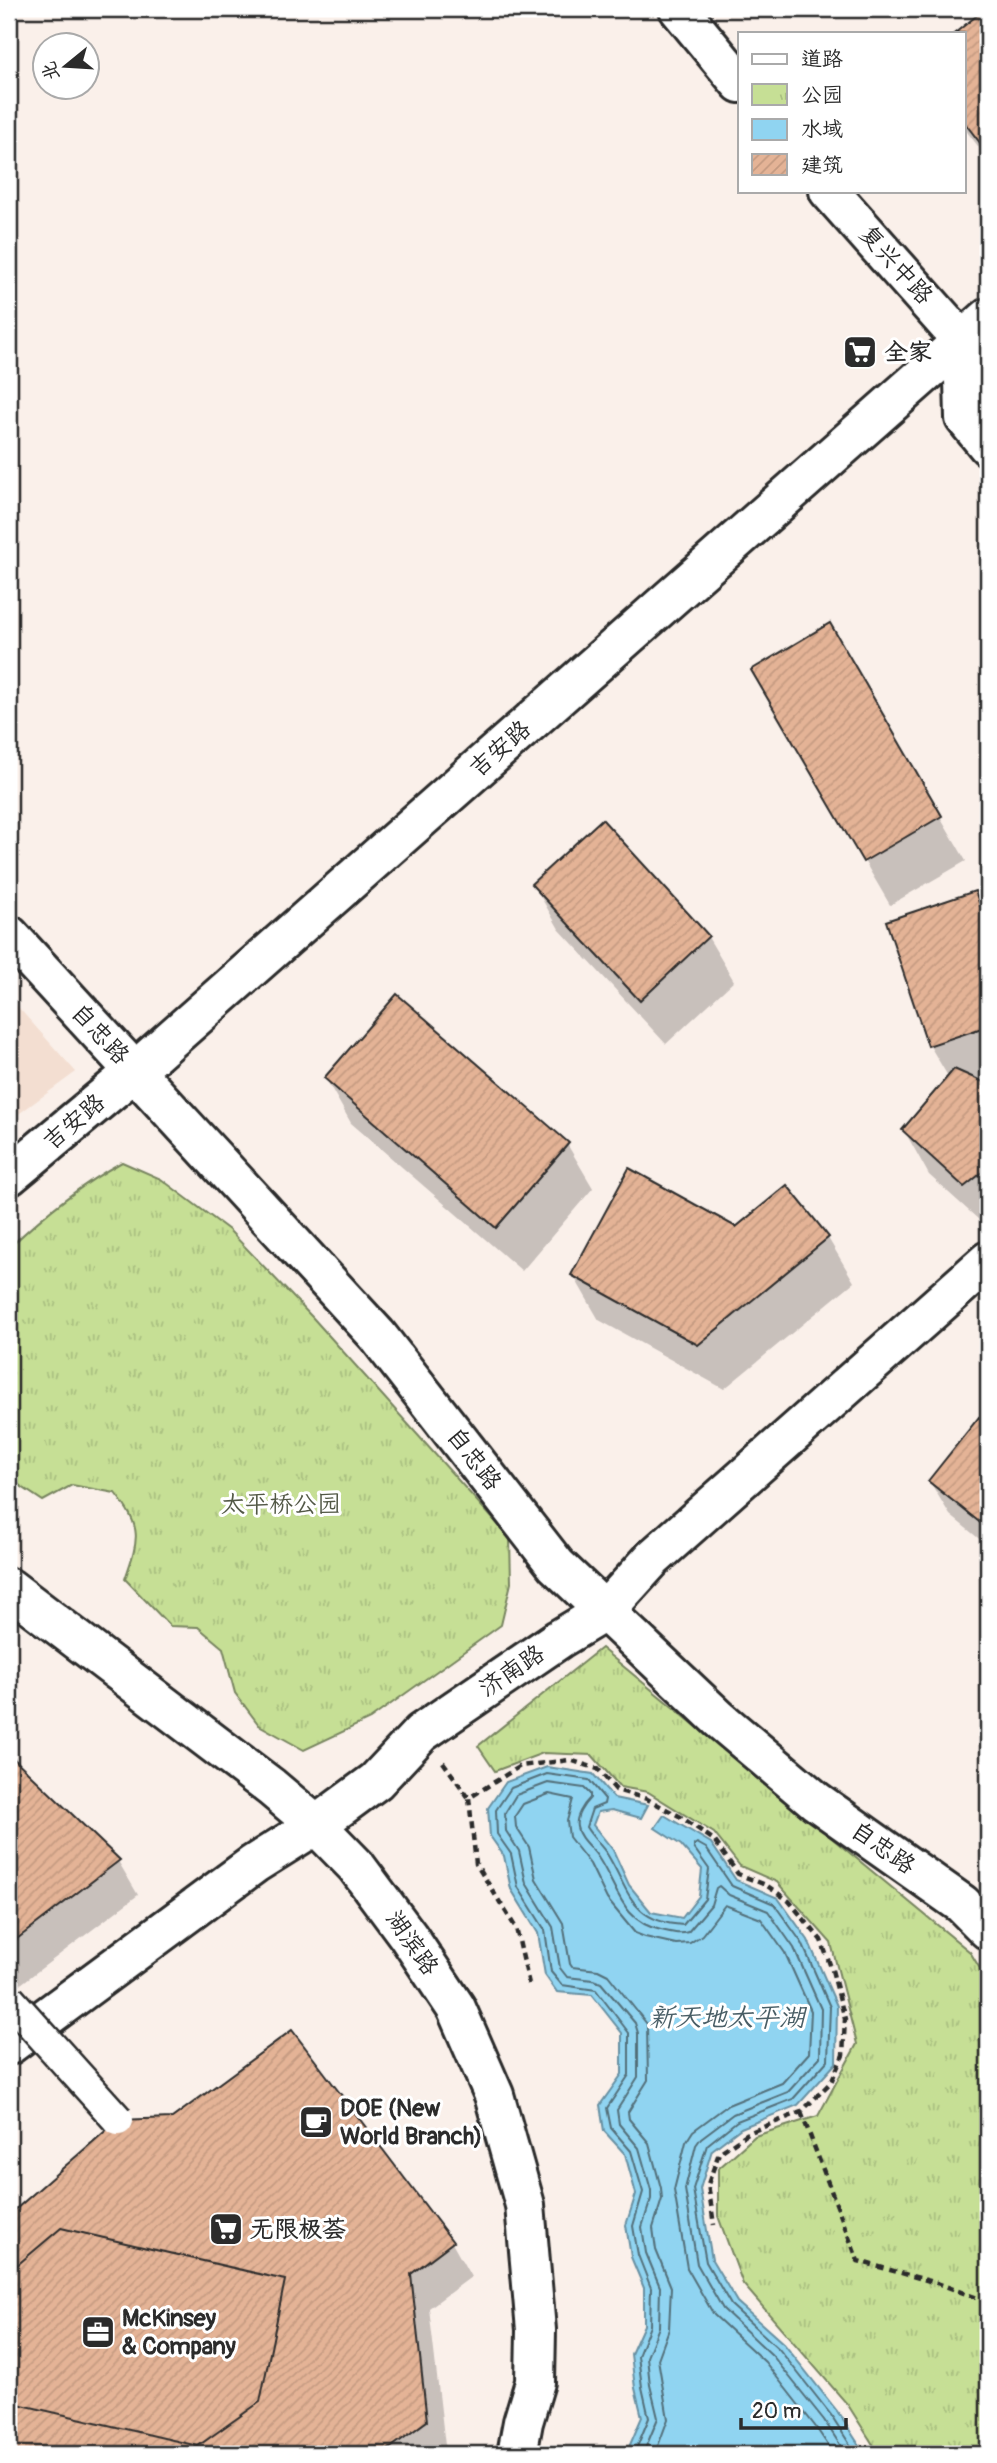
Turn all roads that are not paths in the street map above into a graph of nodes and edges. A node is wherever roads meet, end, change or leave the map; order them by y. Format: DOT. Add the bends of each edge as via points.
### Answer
graph roads {
  1 [pos="679,9"];
  2 [pos="738,81"];
  3 [pos="830,192"];
  4 [pos="976,329"];
  5 [pos="988,370"];
  6 [pos="988,446"];
  7 [pos="9,935"];
  8 [pos="135,1071"];
  9 [pos="9,1176"];
  10 [pos="988,1261"];
  11 [pos="9,1588"];
  12 [pos="604,1612"];
  13 [pos="316,1825"];
  14 [pos="988,1930"];
  15 [pos="9,1999"];
  16 [pos="21,2036"];
  17 [pos="118,2120"];
  18 [pos="520,2438"];
  19 [pos="489,2454"];
  1 -- 2 [label="street"];
  3 -- 4 [label="street, 复兴中路"];
  4 -- 5 [label="street, 复兴中路"];
  4 -- 6 [label="street" via="965,418"];
  4 -- 8 [label="street, 吉安路"];
  7 -- 8 [label="street, 自忠路"];
  8 -- 9 [label="street, 吉安路"];
  8 -- 12 [label="street, 自忠路" via="377,1335 556,1565"];
  10 -- 12 [label="street, 济南路" via="653,1558"];
  11 -- 13 [label="street, 湖滨路"];
  12 -- 13 [label="street, 济南路" via="421,1733 376,1781"];
  12 -- 14 [label="street, 自忠路" via="816,1801 962,1904"];
  13 -- 16 [label="street, 济南路" via="254,1864"];
  13 -- 18 [label="street, 湖滨路" via="356,1866 422,1956 456,2008 494,2095 525,2205 537,2330 535,2382"];
  15 -- 16 [label="street, bridge"];
  16 -- 17 [label="street, bridge"];
  18 -- 19 [label="street"];
}
